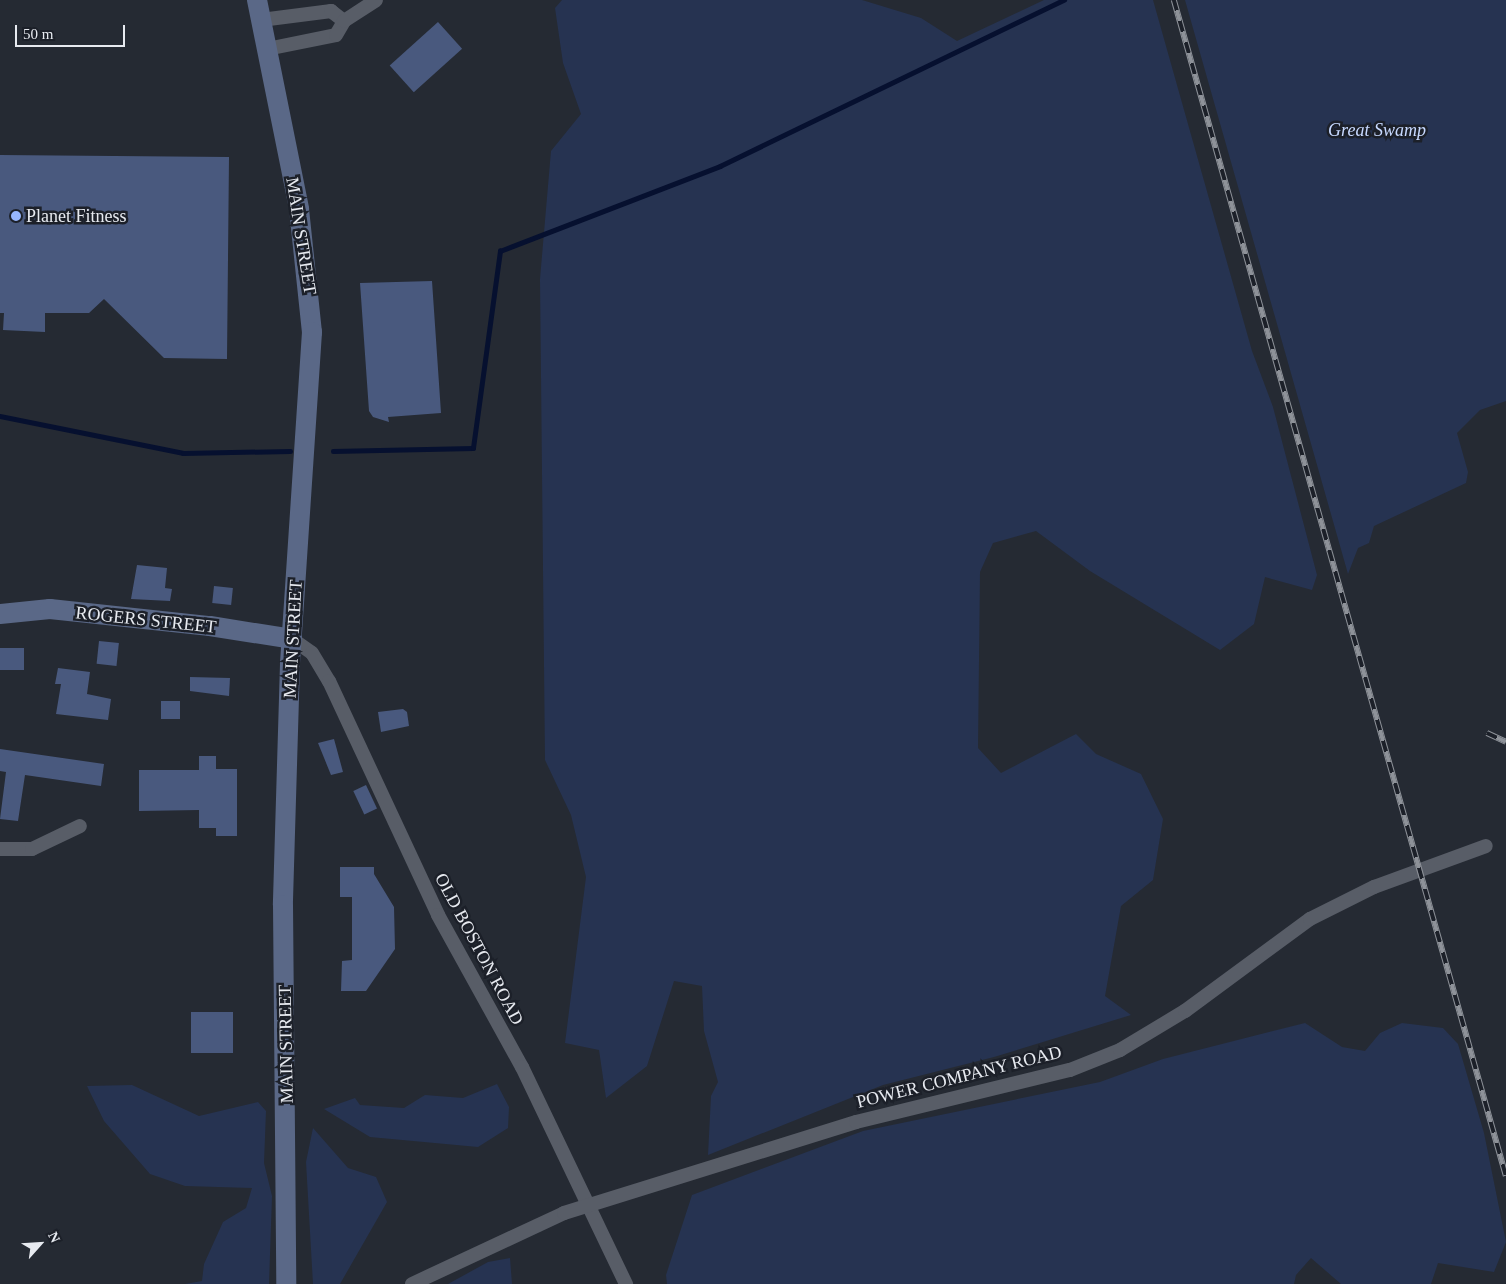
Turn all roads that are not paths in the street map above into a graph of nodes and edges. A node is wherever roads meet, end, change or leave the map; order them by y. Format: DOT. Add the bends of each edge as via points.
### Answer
graph roads {
  1 [pos="257,0"];
  2 [pos="376,0"];
  3 [pos="261,20"];
  4 [pos="344,21"];
  5 [pos="267,49"];
  6 [pos="0,614"];
  7 [pos="292,639"];
  8 [pos="80,826"];
  9 [pos="1486,846"];
  10 [pos="0,849"];
  11 [pos="587,1207"];
  12 [pos="286,1284"];
  13 [pos="412,1284"];
  14 [pos="626,1284"];
  1 -- 3 [label="main road, MAIN STREET"];
  2 -- 4 [label="street"];
  3 -- 4 [label="street" via="331,11"];
  3 -- 5 [label="main road, MAIN STREET"];
  4 -- 5 [label="street" via="336,35"];
  5 -- 7 [label="main road, MAIN STREET" via="302,227 312,332"];
  6 -- 7 [label="main road, ROGERS STREET" via="50,609 210,626"];
  7 -- 11 [label="street, OLD BOSTON ROAD" via="312,653 329,680 438,915 522,1067"];
  7 -- 12 [label="main road, MAIN STREET" via="284,905"];
  8 -- 10 [label="street" via="32,849"];
  9 -- 11 [label="street, POWER COMPANY ROAD" via="1374,886 1310,919 1186,1010 1120,1050 1070,1070 856,1122"];
  11 -- 13 [label="street, POWER COMPANY ROAD" via="528,1228"];
  11 -- 14 [label="street, OLD BOSTON ROAD"];
}
